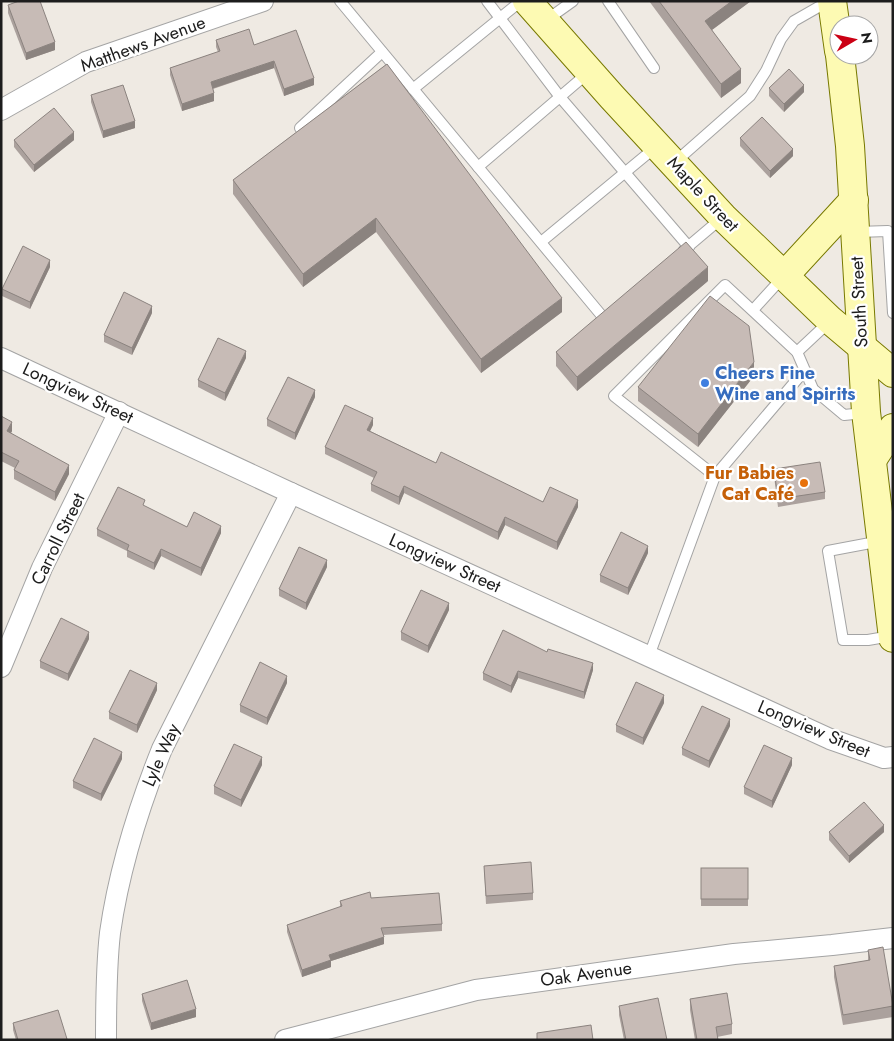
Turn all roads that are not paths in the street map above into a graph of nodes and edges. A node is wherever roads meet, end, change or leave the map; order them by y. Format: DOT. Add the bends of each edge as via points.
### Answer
graph roads {
  1 [pos="263,1"];
  2 [pos="340,1"];
  3 [pos="487,1"];
  4 [pos="520,1"];
  5 [pos="573,1"];
  6 [pos="608,1"];
  7 [pos="831,1"];
  8 [pos="536,11"];
  9 [pos="833,15"];
  10 [pos="499,18"];
  11 [pos="382,52"];
  12 [pos="841,65"];
  13 [pos="654,68"];
  14 [pos="589,72"];
  15 [pos="413,89"];
  16 [pos="560,97"];
  17 [pos="1,110"];
  18 [pos="300,128"];
  19 [pos="666,154"];
  20 [pos="478,167"];
  21 [pos="625,172"];
  22 [pos="854,200"];
  23 [pos="723,217"];
  24 [pos="855,232"];
  25 [pos="541,242"];
  26 [pos="689,247"];
  27 [pos="674,258"];
  28 [pos="784,276"];
  29 [pos="753,310"];
  30 [pos="893,313"];
  31 [pos="602,316"];
  32 [pos="830,320"];
  33 [pos="861,346"];
  34 [pos="797,352"];
  35 [pos="1,358"];
  36 [pos="805,370"];
  37 [pos="893,373"];
  38 [pos="119,412"];
  39 [pos="866,412"];
  40 [pos="893,428"];
  41 [pos="872,460"];
  42 [pos="716,476"];
  43 [pos="291,493"];
  44 [pos="882,541"];
  45 [pos="892,627"];
  46 [pos="649,656"];
  47 [pos="1,667"];
  48 [pos="893,757"];
  49 [pos="893,938"];
  50 [pos="106,1040"];
  51 [pos="285,1040"];
  1 -- 17 [label="street, Matthews Avenue" via="86,62"];
  2 -- 11 [label="lane"];
  3 -- 10 [label="lane"];
  4 -- 10 [label="lane"];
  5 -- 8 [label="lane"];
  6 -- 13 [label="lane"];
  7 -- 9 [label="street"];
  7 -- 19 [label="lane" via="794,22 750,96"];
  8 -- 14 [label="street, Maple Street"];
  10 -- 15 [label="lane"];
  10 -- 16 [label="lane"];
  11 -- 15 [label="lane"];
  11 -- 18 [label="lane"];
  12 -- 22 [label="street, South Street"];
  14 -- 16 [label="lane"];
  14 -- 19 [label="street, Maple Street"];
  15 -- 20 [label="lane"];
  16 -- 20 [label="lane"];
  16 -- 21 [label="lane"];
  19 -- 21 [label="lane"];
  19 -- 23 [label="street, Maple Street"];
  20 -- 25 [label="lane"];
  21 -- 25 [label="lane"];
  21 -- 26 [label="lane"];
  22 -- 24 [label="street, South Street"];
  22 -- 28 [label="street"];
  23 -- 26 [label="lane"];
  23 -- 28 [label="street, Maple Street"];
  24 -- 30 [label="lane" via="888,230"];
  24 -- 33 [label="street, South Street"];
  25 -- 31 [label="lane"];
  26 -- 27 [label="lane"];
  28 -- 29 [label="lane"];
  28 -- 32 [label="street, Maple Street"];
  29 -- 34 [label="lane"];
  29 -- 42 [label="lane" via="725,285 614,396"];
  32 -- 33 [label="street, Maple Street"];
  32 -- 34 [label="lane"];
  33 -- 37 [label="street, Maple Street"];
  33 -- 39 [label="street, South Street"];
  34 -- 36 [label="lane"];
  35 -- 38 [label="street, Longview Street"];
  36 -- 39 [label="lane" via="813,389 844,415"];
  36 -- 42 [label="lane"];
  38 -- 43 [label="street, Longview Street"];
  38 -- 47 [label="street, Carroll Street" via="42,568"];
  39 -- 41 [label="street, South Street"];
  40 -- 41 [label="street"];
  41 -- 44 [label="street, South Street"];
  42 -- 46 [label="lane"];
  43 -- 46 [label="street, Longview Street"];
  43 -- 50 [label="street, Lyle Way" via="162,749 145,793 127,848 112,924 106,991"];
  44 -- 45 [label="street, South Street"];
  44 -- 45 [label="lane" via="828,551 843,640 868,640"];
  46 -- 48 [label="street, Longview Street" via="830,738 884,758"];
  49 -- 51 [label="street, Oak Avenue" via="734,954 476,990"];
}
